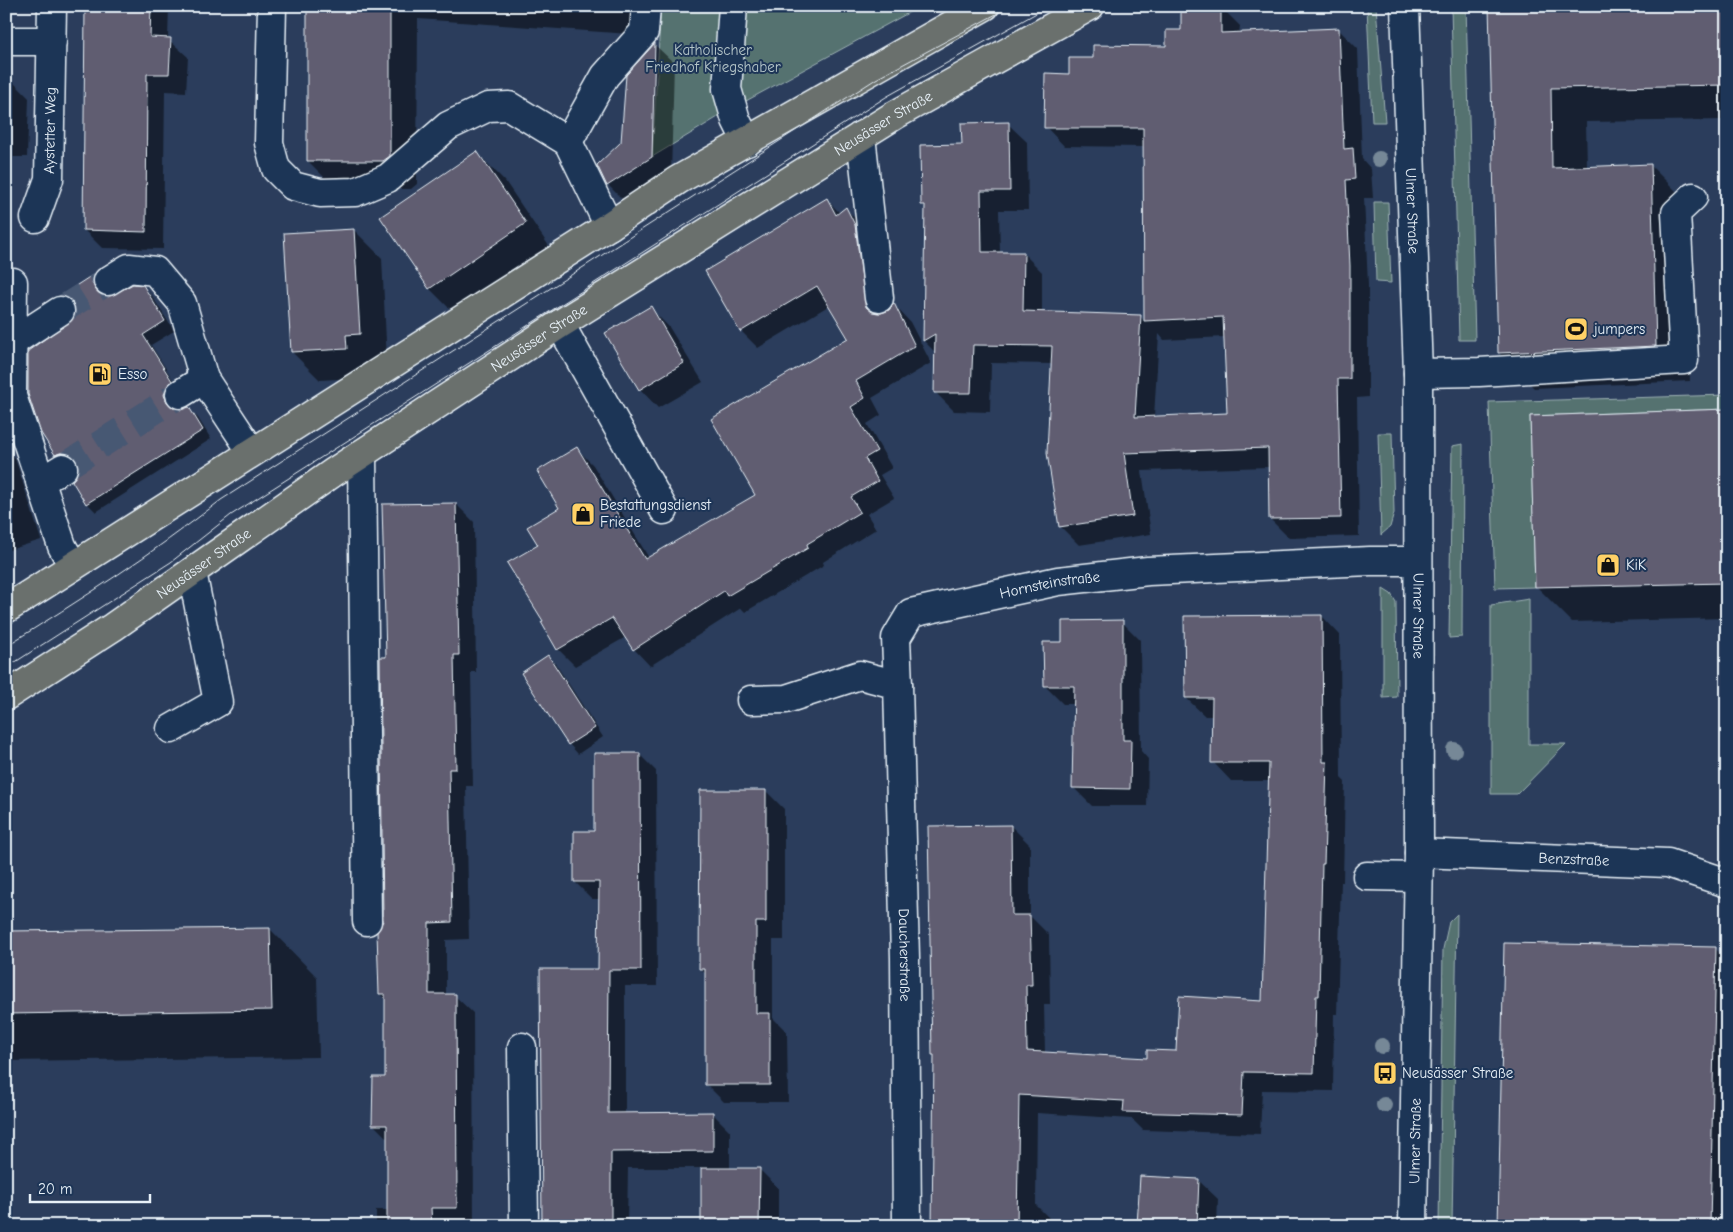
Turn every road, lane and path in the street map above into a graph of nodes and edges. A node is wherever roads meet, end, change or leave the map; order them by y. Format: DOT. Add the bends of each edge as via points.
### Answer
graph roads {
  1 [pos="52,6"];
  2 [pos="272,6"];
  3 [pos="646,6"];
  4 [pos="733,6"];
  5 [pos="985,6"];
  6 [pos="1090,6"];
  7 [pos="1405,6"];
  8 [pos="6,41"];
  9 [pos="52,41"];
  10 [pos="861,136"];
  11 [pos="568,142"];
  12 [pos="747,142"];
  13 [pos="1693,197"];
  14 [pos="35,218"];
  15 [pos="609,226"];
  16 [pos="108,281"];
  17 [pos="13,282"];
  18 [pos="879,298"];
  19 [pos="60,311"];
  20 [pos="560,324"];
  21 [pos="11,343"];
  22 [pos="1418,373"];
  23 [pos="204,379"];
  24 [pos="180,394"];
  25 [pos="252,452"];
  26 [pos="362,454"];
  27 [pos="63,468"];
  28 [pos="40,482"];
  29 [pos="664,510"];
  30 [pos="1417,561"];
  31 [pos="73,566"];
  32 [pos="192,572"];
  33 [pos="6,609"];
  34 [pos="898,685"];
  35 [pos="6,696"];
  36 [pos="751,700"];
  37 [pos="171,729"];
  38 [pos="1418,865"];
  39 [pos="1367,876"];
  40 [pos="1727,883"];
  41 [pos="368,921"];
  42 [pos="522,1047"];
  43 [pos="524,1226"];
  44 [pos="907,1226"];
  45 [pos="1413,1226"];
  1 -- 9 [label="street, Aystetter Weg"];
  2 -- 11 [label="street" via="269,143 276,169 293,186 320,193 356,192 388,178 448,126 488,107 509,106"];
  3 -- 11 [label="street" via="644,32 605,76"];
  4 -- 12 [label="street" via="727,89 736,120"];
  5 -- 12 [label="main road"];
  6 -- 10 [label="main road, Neusässer Straße"];
  7 -- 22 [label="street, Ulmer Straße"];
  8 -- 9 [label="street"];
  9 -- 14 [label="street, Aystetter Weg" via="49,179"];
  10 -- 18 [label="street"];
  10 -- 20 [label="main road, Neusässer Straße"];
  11 -- 15 [label="street"];
  12 -- 15 [label="main road" via="678,180"];
  13 -- 22 [label="street" via="1676,213 1684,360"];
  15 -- 25 [label="main road"];
  16 -- 23 [label="street" via="129,268 155,271 182,303"];
  17 -- 21 [label="street"];
  19 -- 21 [label="street"];
  20 -- 26 [label="main road, Neusässer Straße"];
  20 -- 29 [label="street"];
  21 -- 28 [label="street" via="12,396"];
  22 -- 30 [label="street, Ulmer Straße"];
  23 -- 24 [label="street"];
  23 -- 25 [label="street"];
  25 -- 31 [label="main road"];
  26 -- 32 [label="main road, Neusässer Straße"];
  26 -- 41 [label="street"];
  27 -- 28 [label="street"];
  28 -- 31 [label="street" via="62,546"];
  30 -- 34 [label="street, Hornsteinstraße" via="1148,571 1058,581 911,614 896,638"];
  30 -- 38 [label="street, Ulmer Straße"];
  31 -- 33 [label="main road"];
  32 -- 35 [label="main road, Neusässer Straße"];
  32 -- 37 [label="street" via="218,702"];
  34 -- 36 [label="street" via="860,676 786,699"];
  34 -- 44 [label="street, Daucherstraße"];
  38 -- 39 [label="street, Benzstraße"];
  38 -- 40 [label="street, Benzstraße" via="1668,863"];
  38 -- 45 [label="street, Ulmer Straße"];
  42 -- 43 [label="street"];
}
